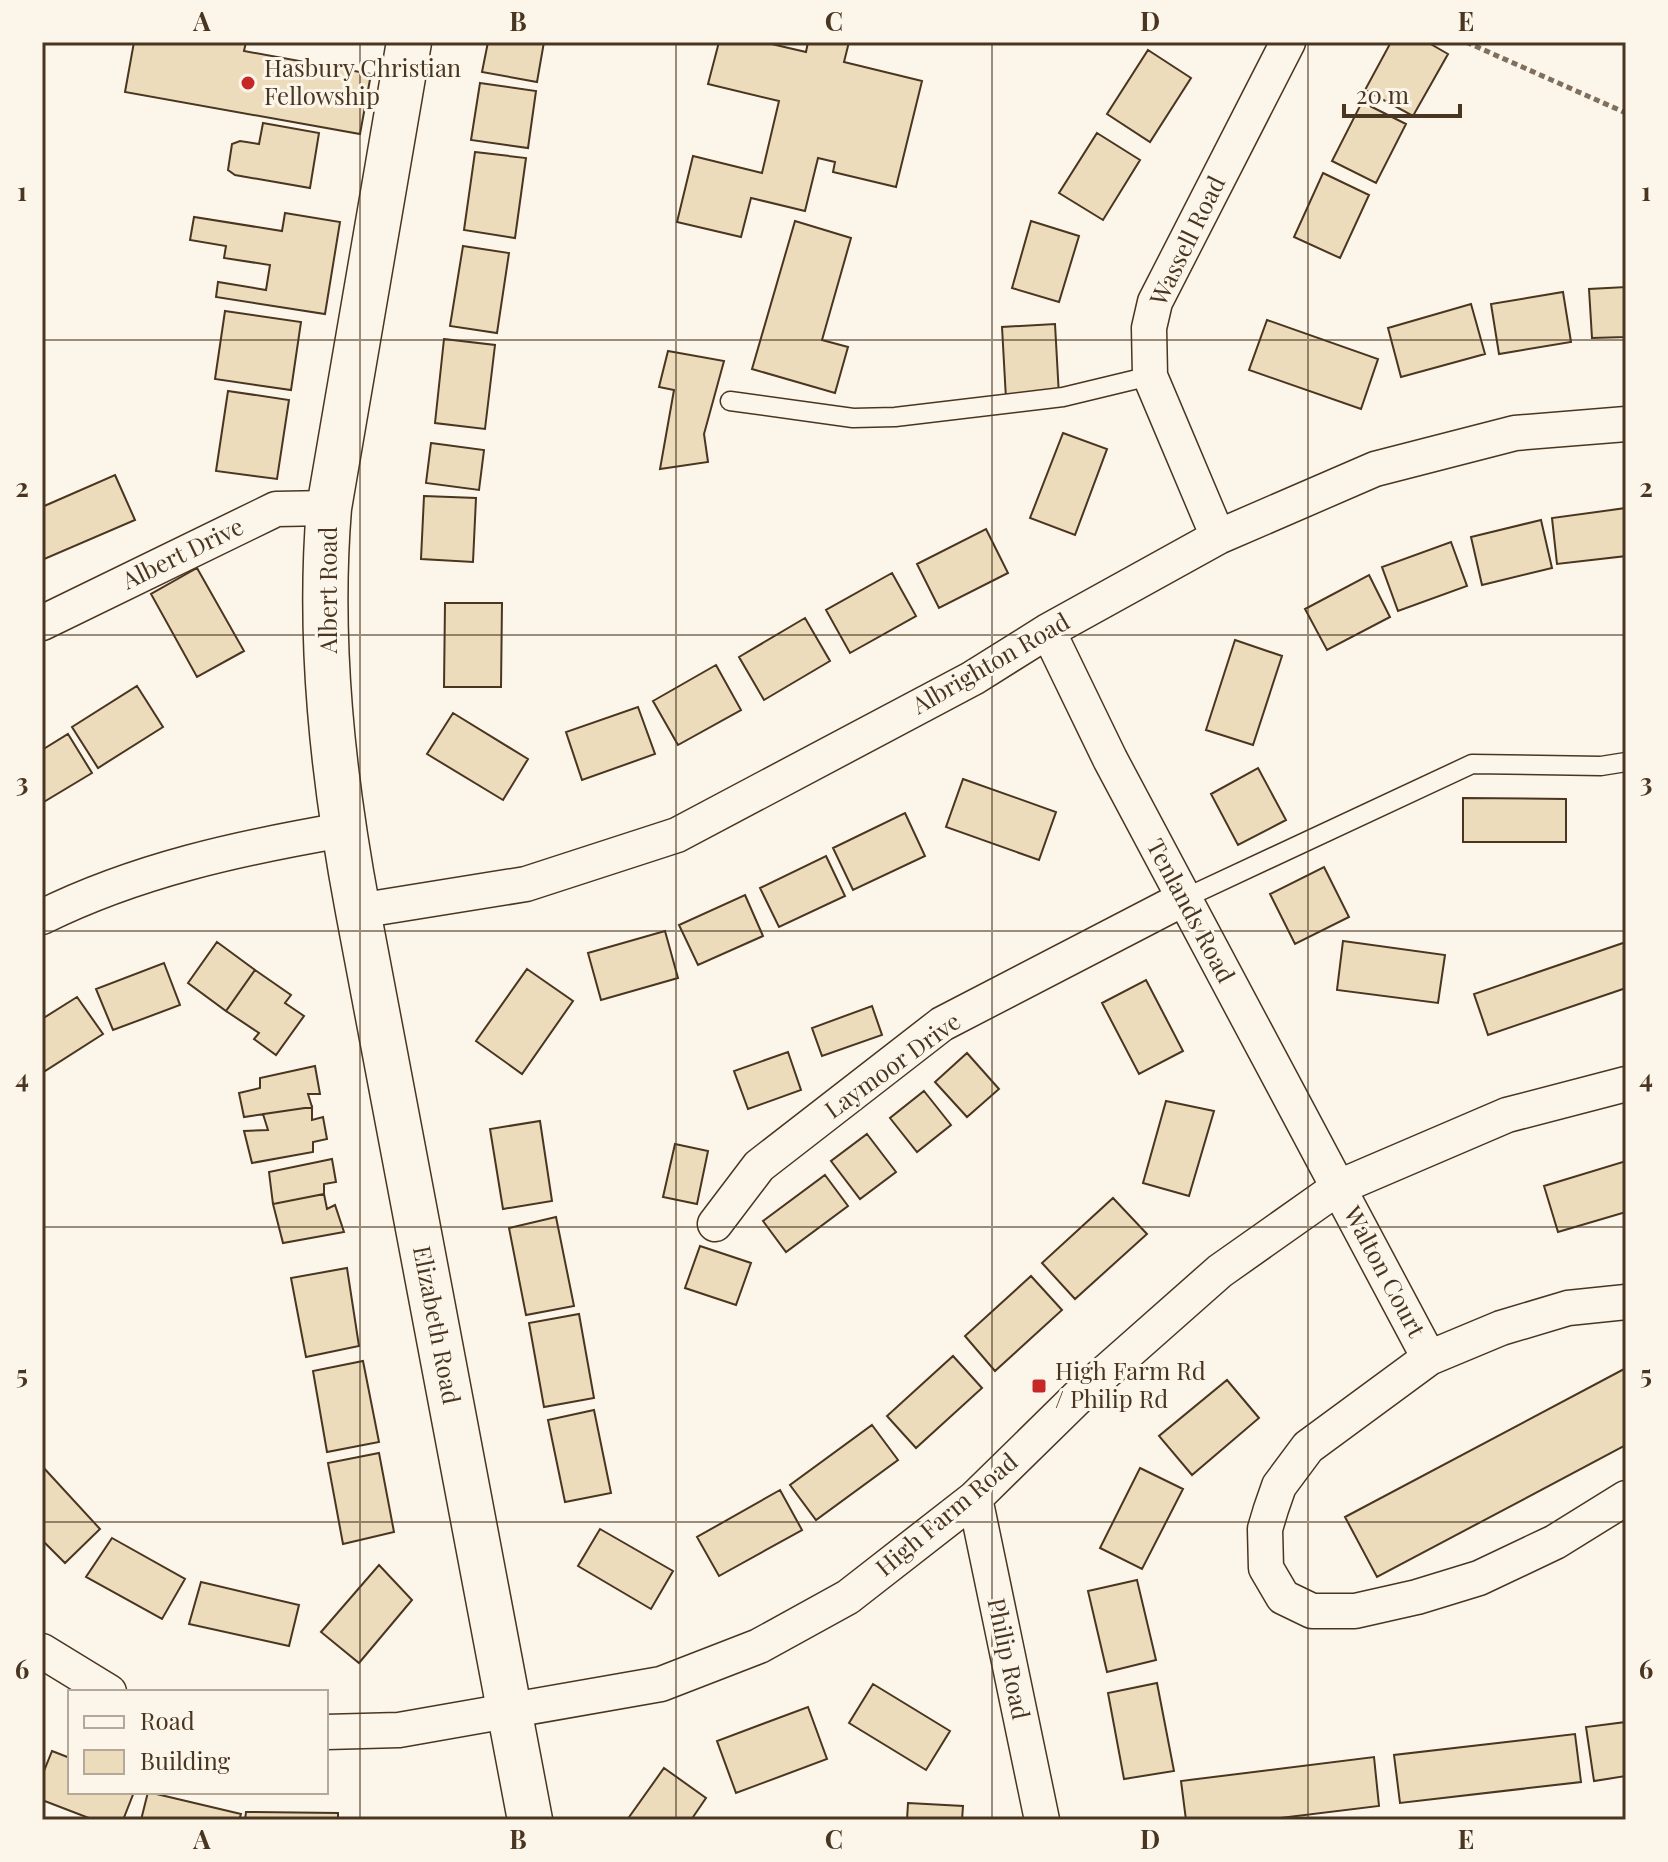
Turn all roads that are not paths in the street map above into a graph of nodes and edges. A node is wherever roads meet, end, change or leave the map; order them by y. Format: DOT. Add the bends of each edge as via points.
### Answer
graph roads {
  1 [pos="409,42"];
  2 [pos="1288,42"];
  3 [pos="1150,376"];
  4 [pos="730,401"];
  5 [pos="1626,424"];
  6 [pos="329,508"];
  7 [pos="1218,537"];
  8 [pos="42,623"];
  9 [pos="1048,631"];
  10 [pos="1626,762"];
  11 [pos="343,830"];
  12 [pos="1183,899"];
  13 [pos="358,911"];
  14 [pos="42,917"];
  15 [pos="1626,1084"];
  16 [pos="1339,1187"];
  17 [pos="715,1224"];
  18 [pos="1626,1302"];
  19 [pos="1429,1358"];
  20 [pos="975,1498"];
  21 [pos="1626,1498"];
  22 [pos="42,1651"];
  23 [pos="106,1690"];
  24 [pos="510,1711"];
  25 [pos="328,1732"];
  26 [pos="530,1820"];
  27 [pos="1042,1820"];
  1 -- 6 [label="street, Albert Road"];
  2 -- 3 [label="street, Wassell Road" via="1155,302 1149,328"];
  3 -- 4 [label="lane" via="1063,397 895,417 853,418"];
  3 -- 7 [label="street, Wassell Road"];
  5 -- 7 [label="street, Albrighton Road" via="1515,433 1375,469"];
  6 -- 8 [label="street, Albert Drive" via="276,509"];
  6 -- 11 [label="street, Albert Road" via="325,564 331,724"];
  7 -- 9 [label="street, Albrighton Road"];
  9 -- 12 [label="street, Tenlands Road"];
  9 -- 13 [label="street, Albrighton Road" via="973,678 677,835 526,884"];
  10 -- 12 [label="lane" via="1472,764"];
  11 -- 13 [label="street, Elizabeth Road"];
  11 -- 14 [label="street" via="169,867 87,894"];
  12 -- 16 [label="street, Tenlands Road"];
  12 -- 17 [label="street, Laymoor Drive" via="942,1024 759,1166"];
  13 -- 24 [label="street, Elizabeth Road"];
  15 -- 16 [label="street, High Farm Road" via="1507,1115"];
  16 -- 19 [label="street, Walton Court"];
  16 -- 20 [label="street, High Farm Road" via="1220,1271 1082,1393"];
  18 -- 19 [label="street, Walton Court" via="1568,1308"];
  19 -- 21 [label="street, Walton Court" via="1308,1447 1279,1486 1265,1529 1266,1568 1283,1597 1312,1611 1355,1611 1417,1597 1479,1578 1555,1542"];
  20 -- 24 [label="street, High Farm Road" via="848,1597 759,1646 661,1684"];
  20 -- 27 [label="street, Philip Road"];
  22 -- 23 [label="street"];
  24 -- 25 [label="street, High Farm Road" via="399,1730"];
  24 -- 26 [label="street, Elizabeth Road"];
}
